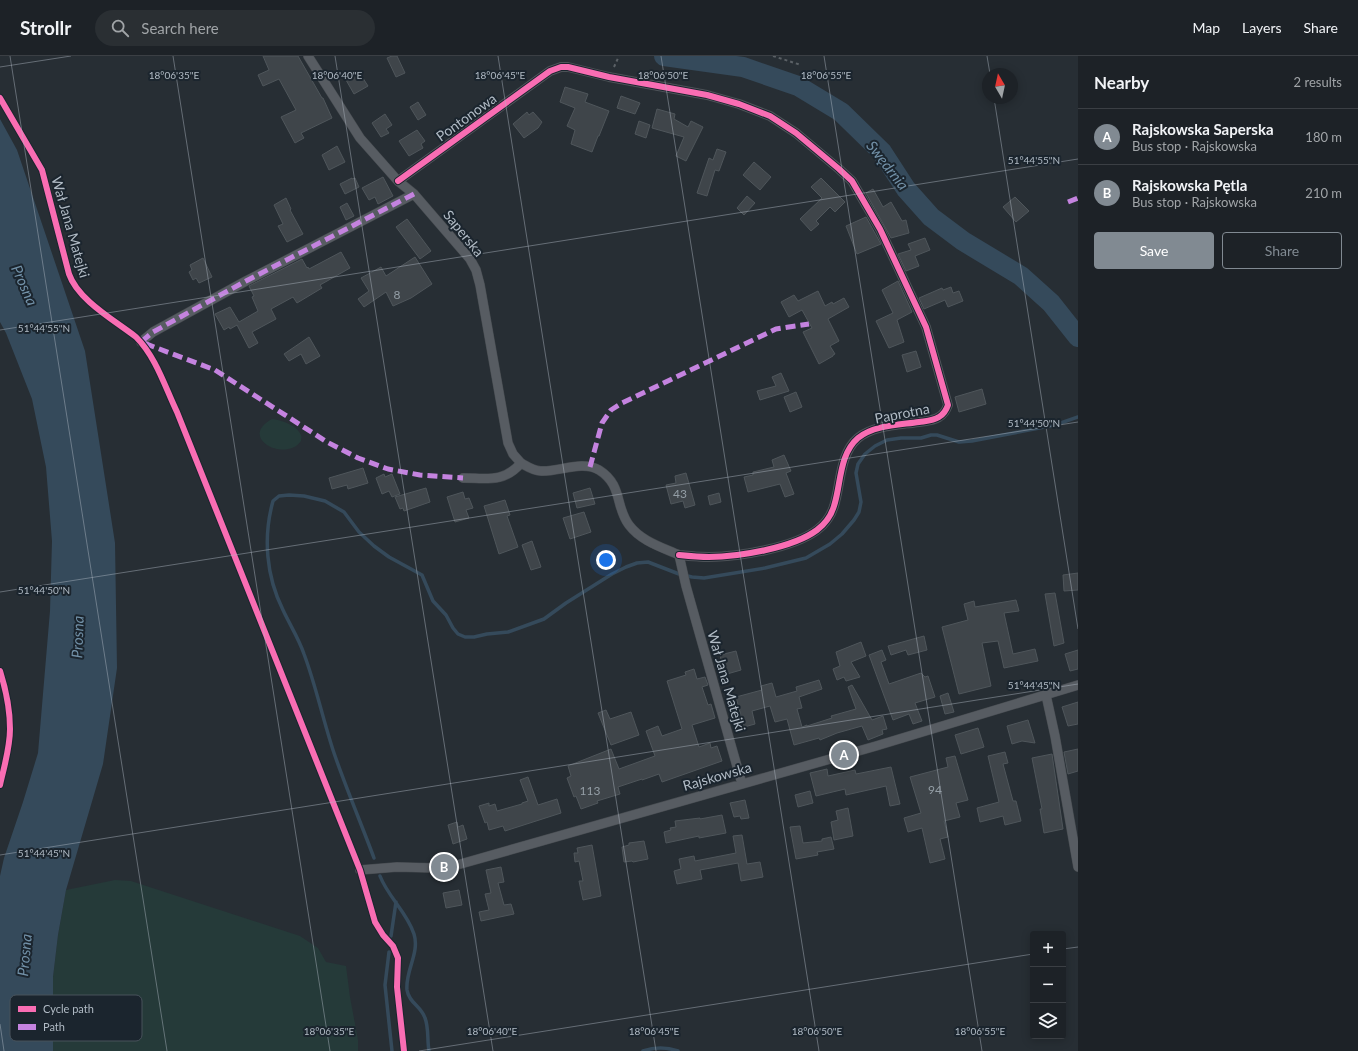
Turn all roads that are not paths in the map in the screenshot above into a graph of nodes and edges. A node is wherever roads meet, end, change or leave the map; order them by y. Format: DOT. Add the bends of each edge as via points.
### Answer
graph roads {
  1 [pos="308,56"];
  2 [pos="0,98"];
  3 [pos="818,150"];
  4 [pos="398,181"];
  5 [pos="414,194"];
  6 [pos="141,342"];
  7 [pos="521,463"];
  8 [pos="463,478"];
  9 [pos="679,555"];
  10 [pos="0,671"];
  11 [pos="1078,685"];
  12 [pos="1046,695"];
  13 [pos="742,784"];
  14 [pos="0,785"];
  15 [pos="1078,867"];
  16 [pos="360,870"];
  17 [pos="404,1051"];
  1 -- 4 [label="street, Saperska" via="360,138"];
  2 -- 6 [label="lane, Wał Jana Matejki" via="42,170 74,287"];
  3 -- 4 [label="street, Pontonowa" via="770,116 739,104 707,95 561,67 550,71"];
  3 -- 9 [label="street, Paprotna" via="852,181 880,229 926,327 948,405 945,413 938,418 886,426 858,438 844,462 834,507 827,520 816,531 770,550 736,556"];
  4 -- 5 [label="street, Saperska"];
  5 -- 6 [label="street" via="246,281 153,332"];
  5 -- 7 [label="street, Saperska" via="462,248 476,270 508,443"];
  6 -- 16 [label="lane, Wał Jana Matejki" via="159,374 191,446"];
  7 -- 8 [label="street" via="514,472 505,476"];
  7 -- 9 [label="street" via="530,469 541,471 582,467 597,469 609,477 628,524 635,532 644,539"];
  9 -- 13 [label="street, Wał Jana Matejki"];
  10 -- 14 [label="lane" via="10,730"];
  11 -- 12 [label="street, Rajskowska"];
  12 -- 13 [label="street, Rajskowska"];
  12 -- 15 [label="street"];
  13 -- 16 [label="street, Rajskowska" via="457,865"];
  16 -- 17 [label="lane, Wał Jana Matejki" via="375,922 398,958 398,992"];
}
